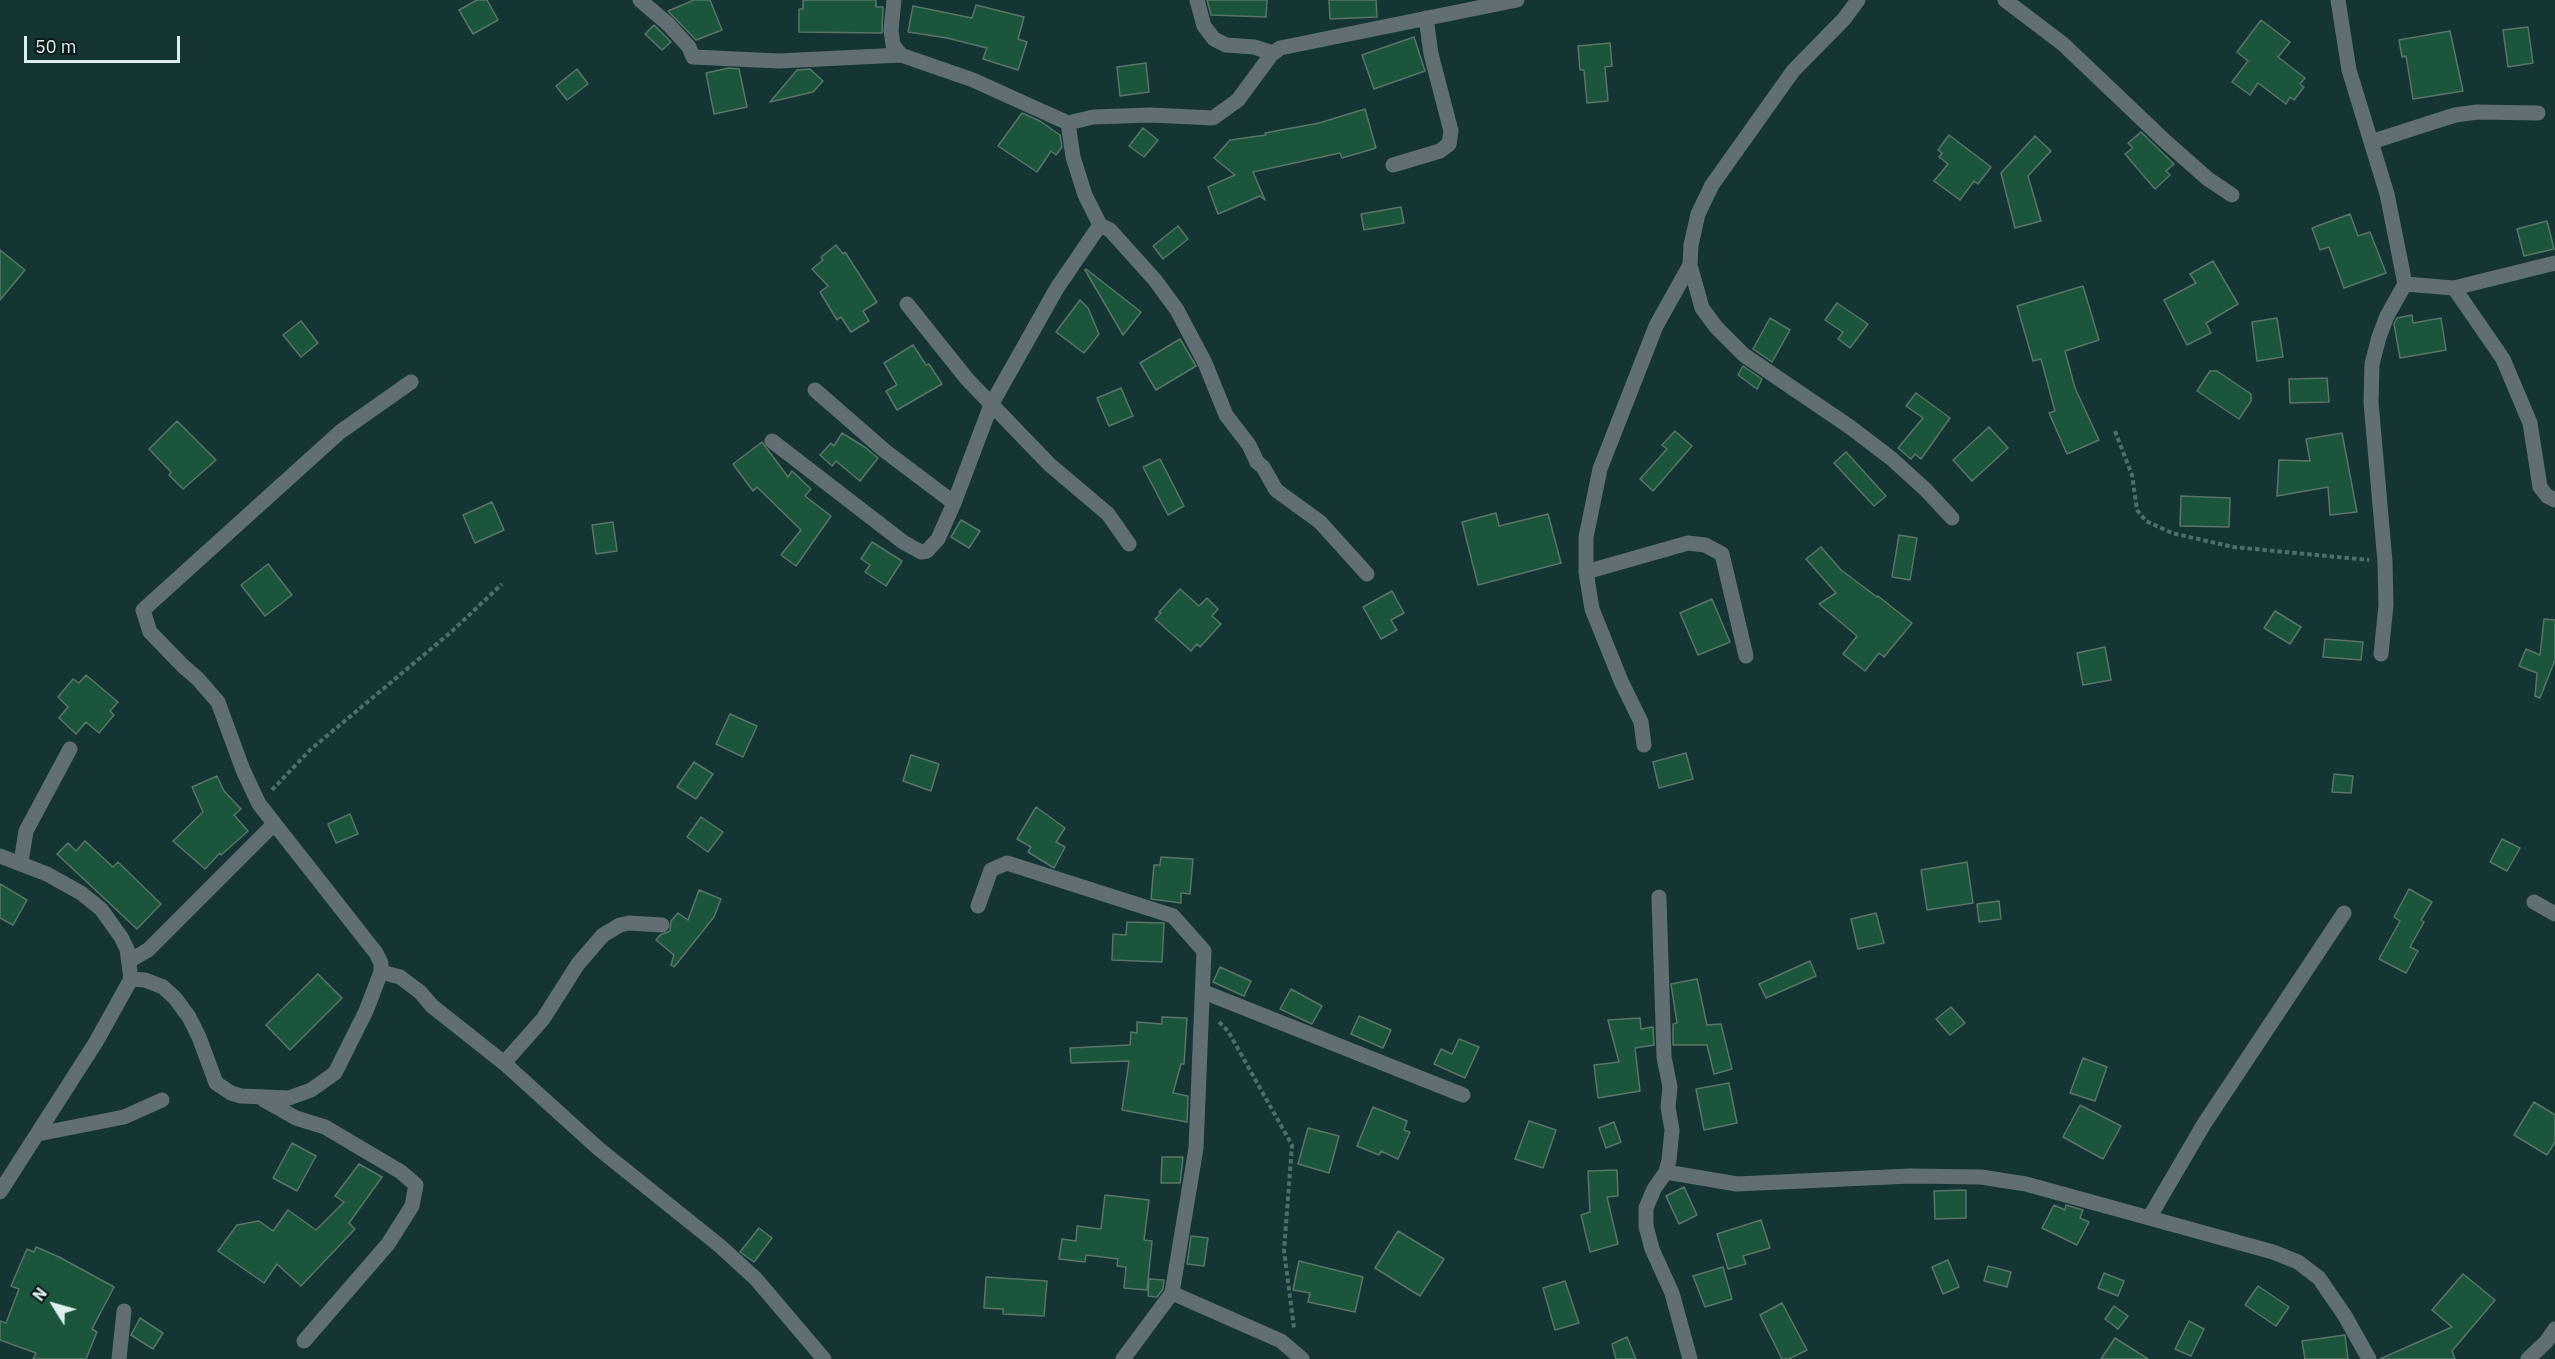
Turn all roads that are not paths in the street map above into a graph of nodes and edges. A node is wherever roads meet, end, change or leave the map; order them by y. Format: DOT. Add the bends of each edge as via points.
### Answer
graph roads {
  1 [pos="640,0"];
  2 [pos="894,0"];
  3 [pos="1197,0"];
  4 [pos="1517,0"];
  5 [pos="1858,0"];
  6 [pos="2005,0"];
  7 [pos="2338,0"];
  8 [pos="1457,5"];
  9 [pos="1426,18"];
  10 [pos="1273,52"];
  11 [pos="901,55"];
  12 [pos="2538,113"];
  13 [pos="1068,123"];
  14 [pos="2371,142"];
  15 [pos="1393,165"];
  16 [pos="2232,195"];
  17 [pos="1100,225"];
  18 [pos="2555,263"];
  19 [pos="1690,265"];
  20 [pos="2405,284"];
  21 [pos="2454,288"];
  22 [pos="907,304"];
  23 [pos="411,382"];
  24 [pos="815,390"];
  25 [pos="992,405"];
  26 [pos="772,441"];
  27 [pos="2555,500"];
  28 [pos="954,503"];
  29 [pos="1952,518"];
  30 [pos="1129,544"];
  31 [pos="1586,572"];
  32 [pos="1368,574"];
  33 [pos="2381,654"];
  34 [pos="1746,656"];
  35 [pos="1644,745"];
  36 [pos="70,749"];
  37 [pos="274,824"];
  38 [pos="0,856"];
  39 [pos="21,862"];
  40 [pos="1659,897"];
  41 [pos="2534,902"];
  42 [pos="978,906"];
  43 [pos="2344,913"];
  44 [pos="2555,914"];
  45 [pos="662,925"];
  46 [pos="129,961"];
  47 [pos="381,972"];
  48 [pos="131,979"];
  49 [pos="1204,992"];
  50 [pos="504,1063"];
  51 [pos="1463,1095"];
  52 [pos="261,1098"];
  53 [pos="162,1100"];
  54 [pos="38,1134"];
  55 [pos="1666,1172"];
  56 [pos="0,1192"];
  57 [pos="2149,1218"];
  58 [pos="1172,1293"];
  59 [pos="124,1311"];
  60 [pos="2555,1329"];
  61 [pos="304,1341"];
  62 [pos="1301,1358"];
  63 [pos="119,1359"];
  64 [pos="824,1359"];
  65 [pos="1122,1359"];
  66 [pos="1690,1359"];
  67 [pos="2369,1359"];
  68 [pos="2528,1359"];
  1 -- 11 [label="street" via="679,35 693,57 779,61"];
  2 -- 11 [label="street" via="891,30 893,45"];
  3 -- 10 [label="street" via="1204,26 1214,39 1226,45"];
  4 -- 8 [label="street"];
  5 -- 19 [label="street" via="1793,71 1712,185 1698,214"];
  6 -- 16 [label="street" via="2063,44 2166,142"];
  7 -- 14 [label="street" via="2349,70"];
  8 -- 9 [label="street"];
  9 -- 10 [label="street" via="1284,46"];
  9 -- 15 [label="street" via="1451,130 1449,144 1440,151"];
  10 -- 13 [label="street" via="1238,100 1213,118 1093,117"];
  11 -- 13 [label="street" via="974,80"];
  12 -- 14 [label="street" via="2455,115"];
  13 -- 17 [label="street" via="1073,157"];
  14 -- 20 [label="street" via="2387,194"];
  17 -- 25 [label="street" via="1045,308"];
  17 -- 32 [label="street" via="1125,246 1177,310 1226,415 1276,490 1320,522"];
  18 -- 21 [label="street"];
  19 -- 29 [label="street" via="1702,308 1732,344 1892,459"];
  19 -- 31 [label="street" via="1656,326 1600,469 1586,537"];
  20 -- 21 [label="street"];
  20 -- 33 [label="street" via="2387,316 2372,364 2371,402 2385,562"];
  21 -- 27 [label="street" via="2503,359 2530,423 2540,487"];
  22 -- 25 [label="street"];
  23 -- 37 [label="street" via="340,432 143,610 150,632 218,702 243,770 259,804"];
  24 -- 28 [label="street" via="885,451"];
  25 -- 28 [label="street"];
  25 -- 30 [label="street" via="1050,465 1108,514"];
  26 -- 28 [label="street" via="921,552 938,539"];
  31 -- 34 [label="street" via="1688,543 1705,545 1722,554"];
  31 -- 35 [label="street" via="1598,628 1641,722"];
  36 -- 39 [label="street" via="26,831"];
  37 -- 46 [label="street" via="148,950"];
  37 -- 47 [label="street" via="368,940 381,963"];
  38 -- 39 [label="street"];
  39 -- 46 [label="street" via="81,893 101,909 121,937"];
  40 -- 55 [label="street" via="1664,1057 1672,1130"];
  41 -- 44 [label="street"];
  42 -- 49 [label="street" via="991,870 1008,863 1173,916 1204,951"];
  43 -- 57 [label="street" via="2204,1124"];
  45 -- 50 [label="street" via="629,923 603,935 578,964 543,1019"];
  46 -- 48 [label="street"];
  47 -- 50 [label="street" via="400,977"];
  47 -- 52 [label="street" via="335,1073 311,1090 289,1098"];
  48 -- 52 [label="street" via="163,987 175,998 199,1037 216,1083 231,1093"];
  48 -- 54 [label="street"];
  49 -- 51 [label="street"];
  49 -- 58 [label="street" via="1196,1148"];
  50 -- 64 [label="street" via="573,1127 756,1279"];
  52 -- 61 [label="street" via="296,1118 325,1127 416,1185 412,1206 387,1244"];
  53 -- 54 [label="street" via="124,1118"];
  54 -- 56 [label="street"];
  55 -- 57 [label="street" via="1737,1184 1910,1176 1981,1177 2026,1184"];
  55 -- 66 [label="street" via="1646,1208 1646,1226 1672,1293"];
  57 -- 67 [label="street" via="2298,1262 2319,1278"];
  58 -- 62 [label="street" via="1281,1341"];
  58 -- 65 [label="street"];
  59 -- 63 [label="street"];
  60 -- 68 [label="street"];
}
